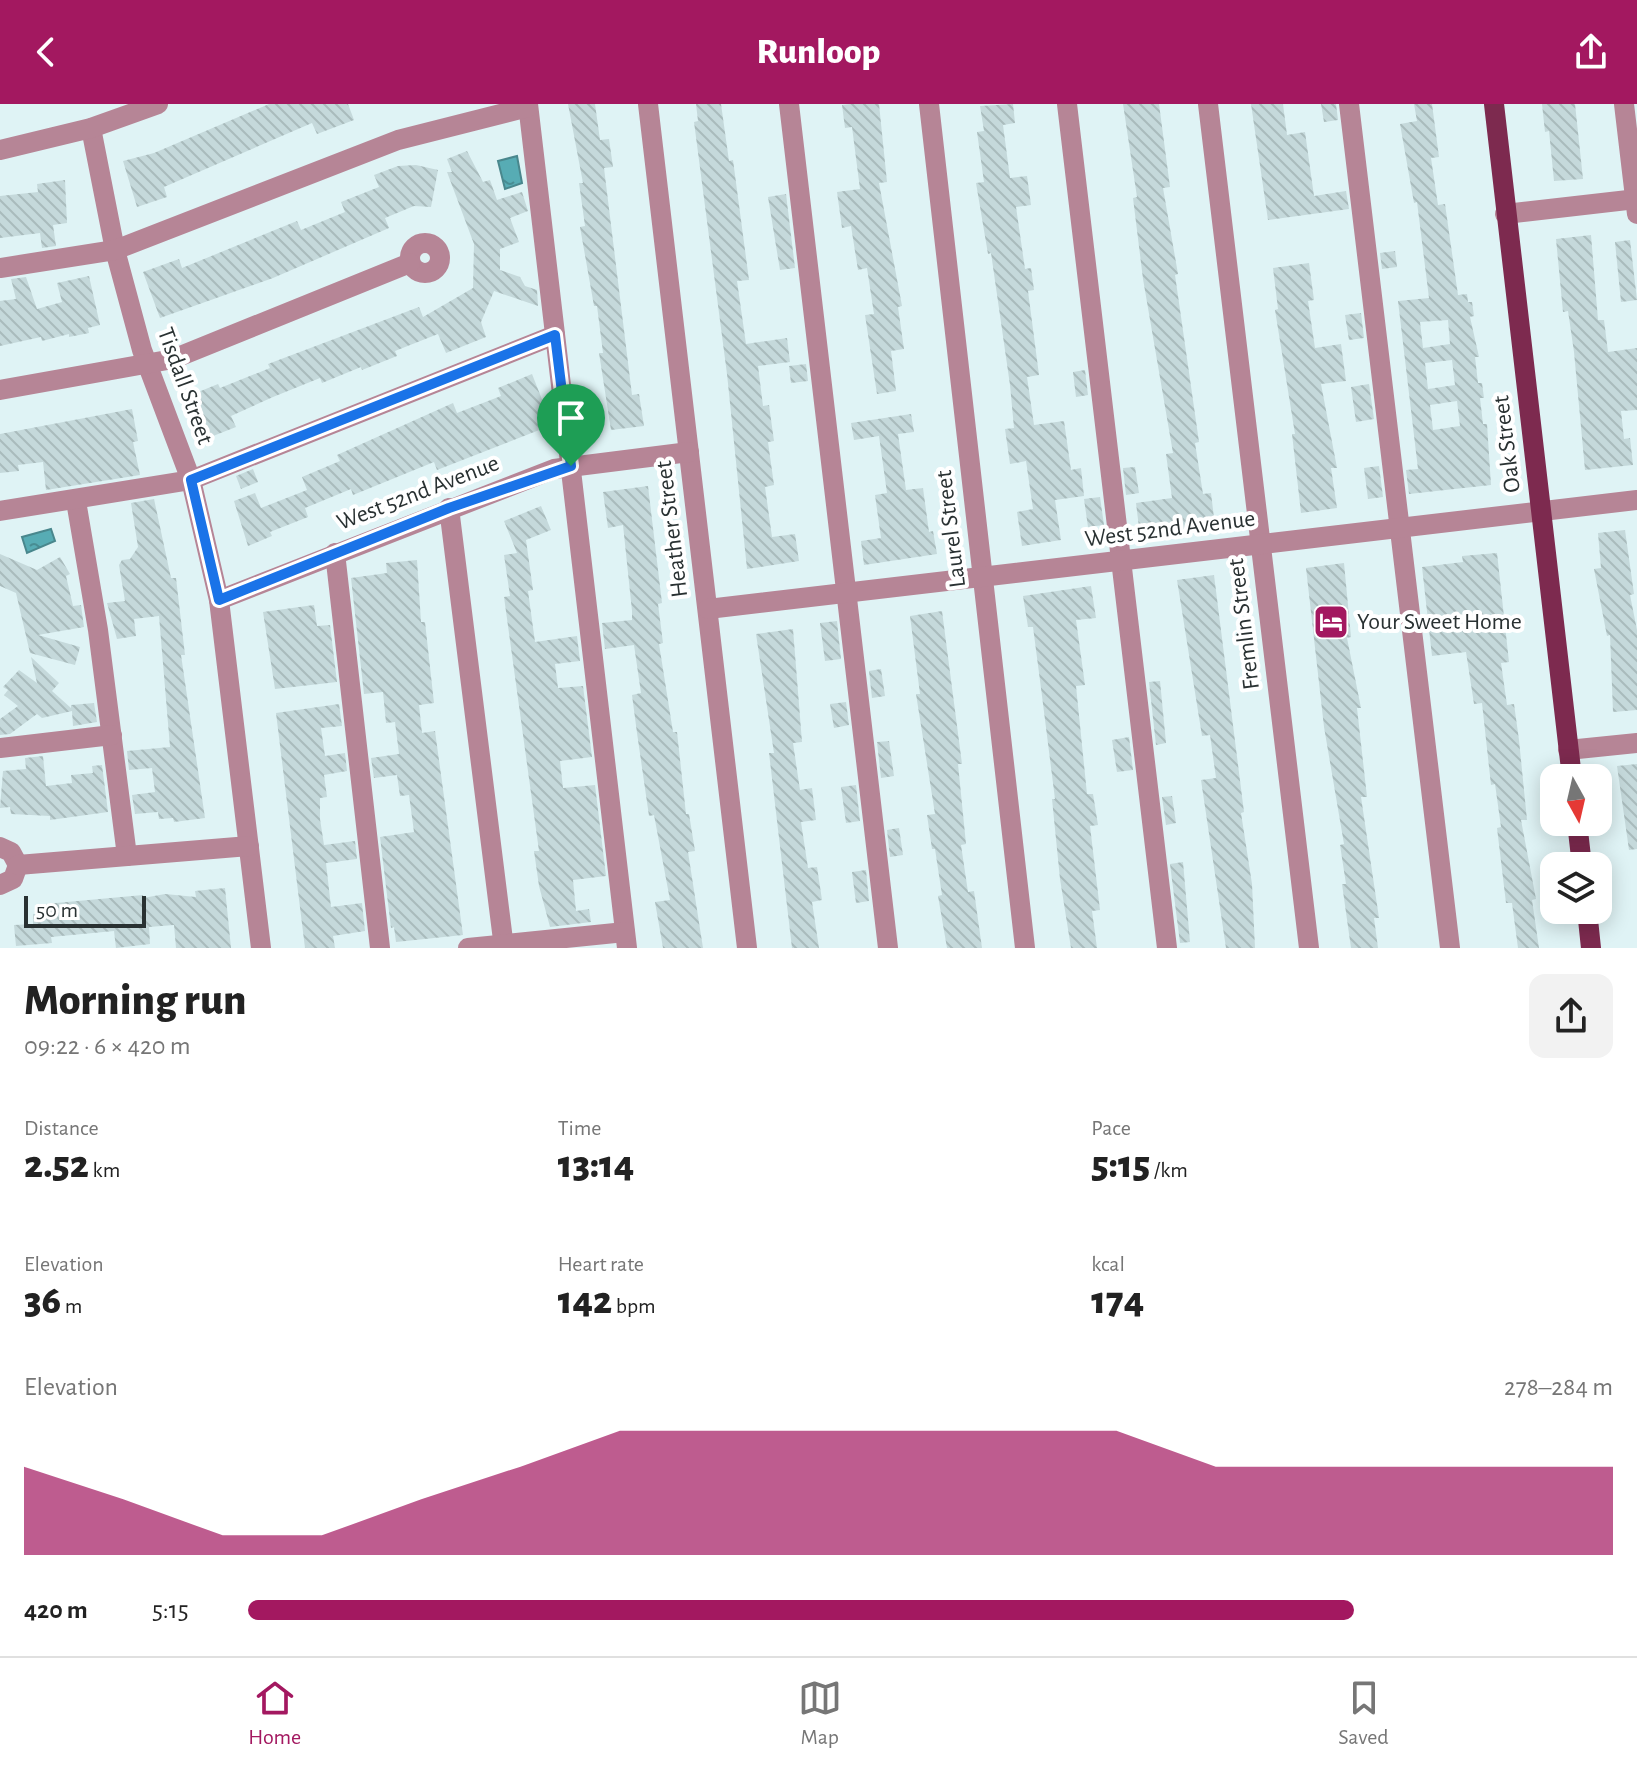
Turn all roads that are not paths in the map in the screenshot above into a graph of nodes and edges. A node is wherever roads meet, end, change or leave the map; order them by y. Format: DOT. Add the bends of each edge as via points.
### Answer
graph roads {
  1 [pos="158,104"];
  2 [pos="648,104"];
  3 [pos="789,104"];
  4 [pos="929,104"];
  5 [pos="1067,104"];
  6 [pos="1208,104"];
  7 [pos="1349,104"];
  8 [pos="1494,104"];
  9 [pos="1624,104"];
  10 [pos="528,106"];
  11 [pos="91,128"];
  12 [pos="0,150"];
  13 [pos="1636,204"];
  14 [pos="1505,214"];
  15 [pos="115,250"];
  16 [pos="410,263"];
  17 [pos="0,268"];
  18 [pos="555,335"];
  19 [pos="149,365"];
  20 [pos="0,390"];
  21 [pos="689,452"];
  22 [pos="571,466"];
  23 [pos="191,480"];
  24 [pos="1637,500"];
  25 [pos="76,501"];
  26 [pos="449,508"];
  27 [pos="0,511"];
  28 [pos="1541,513"];
  29 [pos="1399,529"];
  30 [pos="1261,545"];
  31 [pos="335,553"];
  32 [pos="1123,561"];
  33 [pos="982,577"];
  34 [pos="845,593"];
  35 [pos="219,600"];
  36 [pos="708,609"];
  37 [pos="112,735"];
  38 [pos="1637,743"];
  39 [pos="0,748"];
  40 [pos="1568,750"];
  41 [pos="1570,764"];
  42 [pos="249,846"];
  43 [pos="0,847"];
  44 [pos="127,856"];
  45 [pos="18,865"];
  46 [pos="0,885"];
  47 [pos="1588,924"];
  48 [pos="626,940"];
  49 [pos="504,946"];
  50 [pos="261,948"];
  51 [pos="380,948"];
  52 [pos="468,948"];
  53 [pos="747,948"];
  54 [pos="888,948"];
  55 [pos="1025,948"];
  56 [pos="1167,948"];
  57 [pos="1309,948"];
  58 [pos="1450,948"];
  59 [pos="1591,948"];
  1 -- 11 [label="street"];
  2 -- 21 [label="street, Heather Street"];
  3 -- 34 [label="street"];
  4 -- 33 [label="street, Laurel Street"];
  5 -- 32 [label="street"];
  6 -- 30 [label="street, Fremlin Street"];
  7 -- 29 [label="street"];
  8 -- 14 [label="main road, Oak Street"];
  9 -- 13 [label="street"];
  10 -- 15 [label="street" via="398,140"];
  10 -- 18 [label="street"];
  11 -- 12 [label="street"];
  11 -- 15 [label="street, Tisdall Street"];
  13 -- 14 [label="street"];
  14 -- 28 [label="main road, Oak Street"];
  15 -- 17 [label="street"];
  15 -- 19 [label="street, Tisdall Street"];
  16 -- 19 [label="street"];
  18 -- 22 [label="street"];
  18 -- 23 [label="street"];
  19 -- 20 [label="street"];
  19 -- 23 [label="street, Tisdall Street"];
  21 -- 22 [label="street, West 52nd Avenue"];
  21 -- 36 [label="street, Heather Street"];
  22 -- 26 [label="street, West 52nd Avenue"];
  22 -- 48 [label="street"];
  23 -- 25 [label="street"];
  23 -- 35 [label="street, Tisdall Street"];
  24 -- 28 [label="street, West 52nd Avenue"];
  25 -- 27 [label="street"];
  25 -- 37 [label="street"];
  26 -- 31 [label="street, West 52nd Avenue"];
  26 -- 49 [label="street"];
  28 -- 29 [label="street, West 52nd Avenue"];
  28 -- 40 [label="main road, Oak Street"];
  29 -- 30 [label="street, West 52nd Avenue"];
  29 -- 58 [label="street"];
  30 -- 32 [label="street, West 52nd Avenue"];
  30 -- 57 [label="street, Fremlin Street"];
  31 -- 35 [label="street, West 52nd Avenue"];
  31 -- 51 [label="street"];
  32 -- 33 [label="street, West 52nd Avenue"];
  32 -- 56 [label="street"];
  33 -- 34 [label="street, West 52nd Avenue"];
  33 -- 55 [label="street, Laurel Street"];
  34 -- 36 [label="street, West 52nd Avenue"];
  34 -- 54 [label="street"];
  35 -- 42 [label="street, Tisdall Street"];
  36 -- 53 [label="street, Heather Street"];
  37 -- 39 [label="street"];
  37 -- 44 [label="street"];
  38 -- 40 [label="street"];
  40 -- 41 [label="main road, Oak Street"];
  42 -- 44 [label="street"];
  42 -- 50 [label="street, Tisdall Street"];
  43 -- 45 [label="street" via="11,852"];
  44 -- 45 [label="street"];
  45 -- 46 [label="street" via="13,879"];
  47 -- 59 [label="main road"];
  48 -- 49 [label="street"];
  49 -- 52 [label="street"];
}
